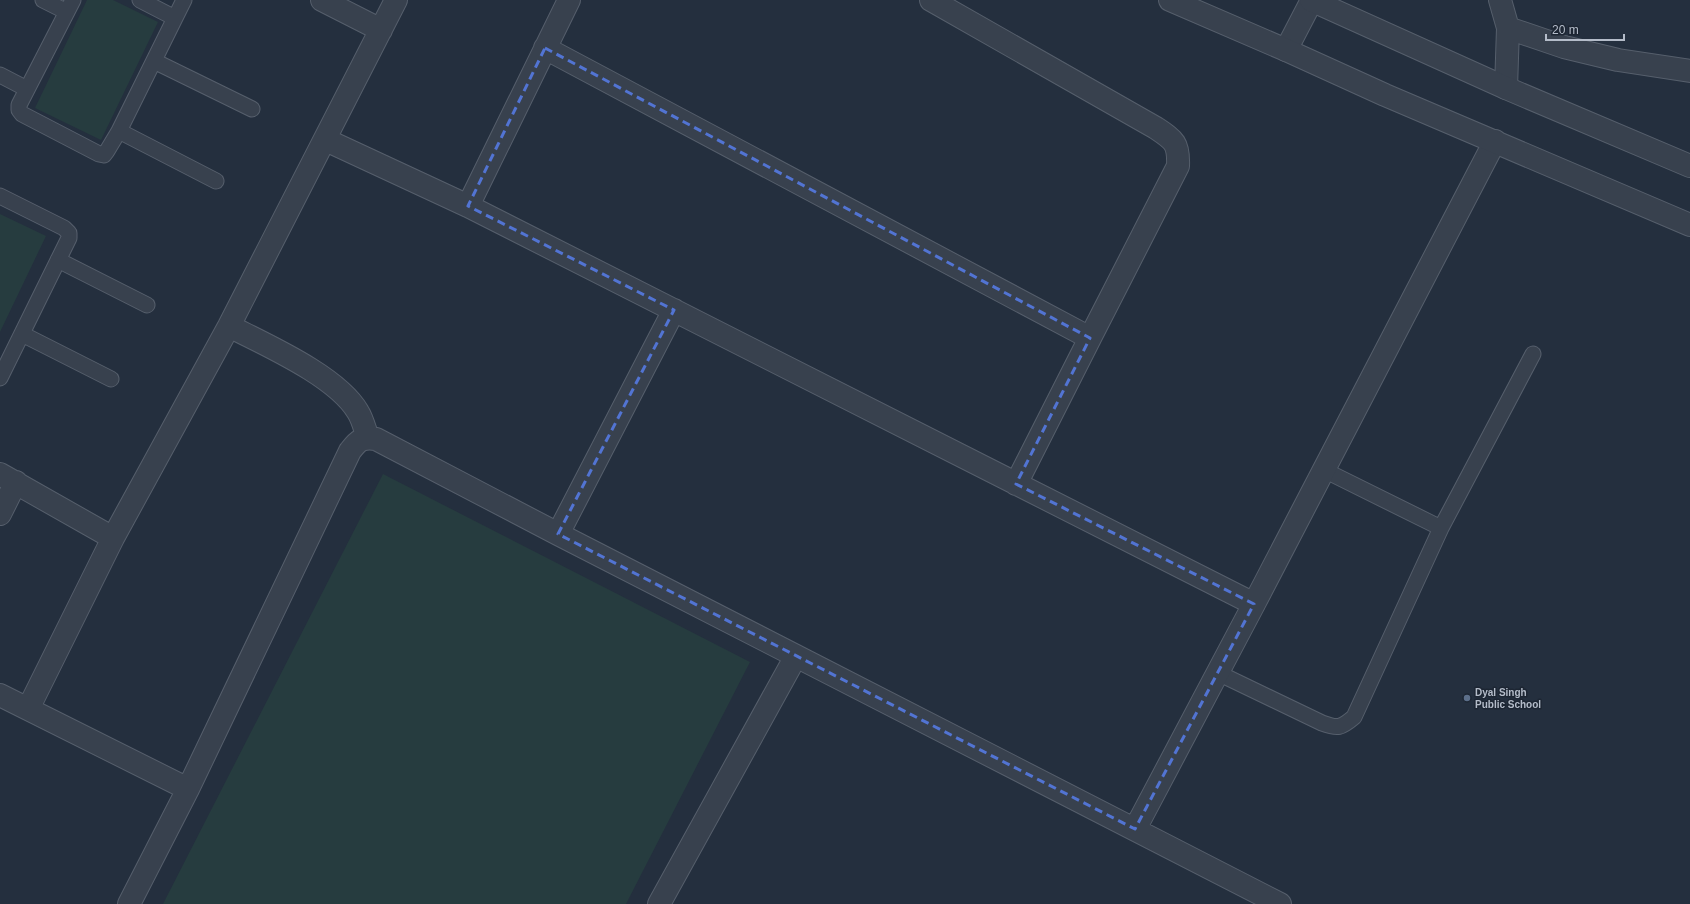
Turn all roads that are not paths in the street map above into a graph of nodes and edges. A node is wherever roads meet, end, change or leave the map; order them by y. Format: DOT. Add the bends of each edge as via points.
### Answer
graph roads {
  1 [pos="43,0"];
  2 [pos="140,0"];
  3 [pos="184,0"];
  4 [pos="322,0"];
  5 [pos="396,0"];
  6 [pos="569,0"];
  7 [pos="931,0"];
  8 [pos="1170,0"];
  9 [pos="1312,0"];
  10 [pos="1500,0"];
  11 [pos="70,6"];
  12 [pos="175,18"];
  13 [pos="1508,28"];
  14 [pos="380,30"];
  15 [pos="545,48"];
  16 [pos="1286,50"];
  17 [pos="154,61"];
  18 [pos="1690,70"];
  19 [pos="0,75"];
  20 [pos="1506,88"];
  21 [pos="27,89"];
  22 [pos="252,109"];
  23 [pos="118,131"];
  24 [pos="326,140"];
  25 [pos="1494,141"];
  26 [pos="1690,166"];
  27 [pos="216,182"];
  28 [pos="0,196"];
  29 [pos="468,206"];
  30 [pos="1690,224"];
  31 [pos="58,260"];
  32 [pos="147,305"];
  33 [pos="674,310"];
  34 [pos="229,326"];
  35 [pos="22,334"];
  36 [pos="1090,338"];
  37 [pos="1533,354"];
  38 [pos="0,379"];
  39 [pos="111,379"];
  40 [pos="368,438"];
  41 [pos="1324,470"];
  42 [pos="8,478"];
  43 [pos="1016,484"];
  44 [pos="0,514"];
  45 [pos="1441,528"];
  46 [pos="558,534"];
  47 [pos="113,538"];
  48 [pos="1254,604"];
  49 [pos="796,656"];
  50 [pos="1218,673"];
  51 [pos="0,695"];
  52 [pos="28,709"];
  53 [pos="188,789"];
  54 [pos="1135,829"];
  55 [pos="129,904"];
  56 [pos="659,904"];
  57 [pos="1280,904"];
  1 -- 11 [label="lane"];
  2 -- 12 [label="lane"];
  3 -- 12 [label="lane"];
  4 -- 14 [label="street"];
  5 -- 14 [label="street"];
  6 -- 15 [label="street"];
  7 -- 36 [label="street" via="1156,128 1172,139 1179,151 1178,166"];
  8 -- 16 [label="street"];
  9 -- 16 [label="street"];
  9 -- 20 [label="street"];
  10 -- 13 [label="street"];
  11 -- 21 [label="lane"];
  12 -- 17 [label="lane"];
  13 -- 18 [label="street" via="1564,47 1618,60"];
  13 -- 20 [label="street"];
  14 -- 24 [label="street"];
  15 -- 29 [label="street"];
  15 -- 36 [label="street"];
  16 -- 25 [label="street"];
  17 -- 22 [label="lane"];
  17 -- 23 [label="lane"];
  19 -- 21 [label="lane"];
  20 -- 26 [label="street"];
  21 -- 23 [label="lane" via="18,105 22,114 99,154 104,155"];
  23 -- 27 [label="lane"];
  24 -- 29 [label="street"];
  24 -- 34 [label="street"];
  25 -- 30 [label="street"];
  25 -- 41 [label="street"];
  28 -- 31 [label="lane" via="64,228 69,233 70,238"];
  29 -- 33 [label="street"];
  31 -- 32 [label="lane"];
  31 -- 35 [label="lane"];
  33 -- 43 [label="street"];
  33 -- 46 [label="street"];
  34 -- 40 [label="street" via="310,369 338,389 358,412"];
  34 -- 47 [label="street"];
  35 -- 38 [label="lane"];
  35 -- 39 [label="lane"];
  36 -- 43 [label="street"];
  37 -- 45 [label="lane"];
  40 -- 46 [label="street" via="376,439"];
  40 -- 53 [label="street" via="358,441 350,451"];
  41 -- 45 [label="lane"];
  41 -- 48 [label="street"];
  42 -- 44 [label="street"];
  42 -- 47 [label="street"];
  43 -- 48 [label="street"];
  45 -- 50 [label="lane" via="1354,717 1344,726 1332,727 1322,723"];
  46 -- 49 [label="street"];
  47 -- 52 [label="street"];
  48 -- 50 [label="street"];
  49 -- 54 [label="street"];
  49 -- 56 [label="street"];
  50 -- 54 [label="street"];
  51 -- 52 [label="street"];
  52 -- 53 [label="street"];
  53 -- 55 [label="street"];
  54 -- 57 [label="street"];
}
